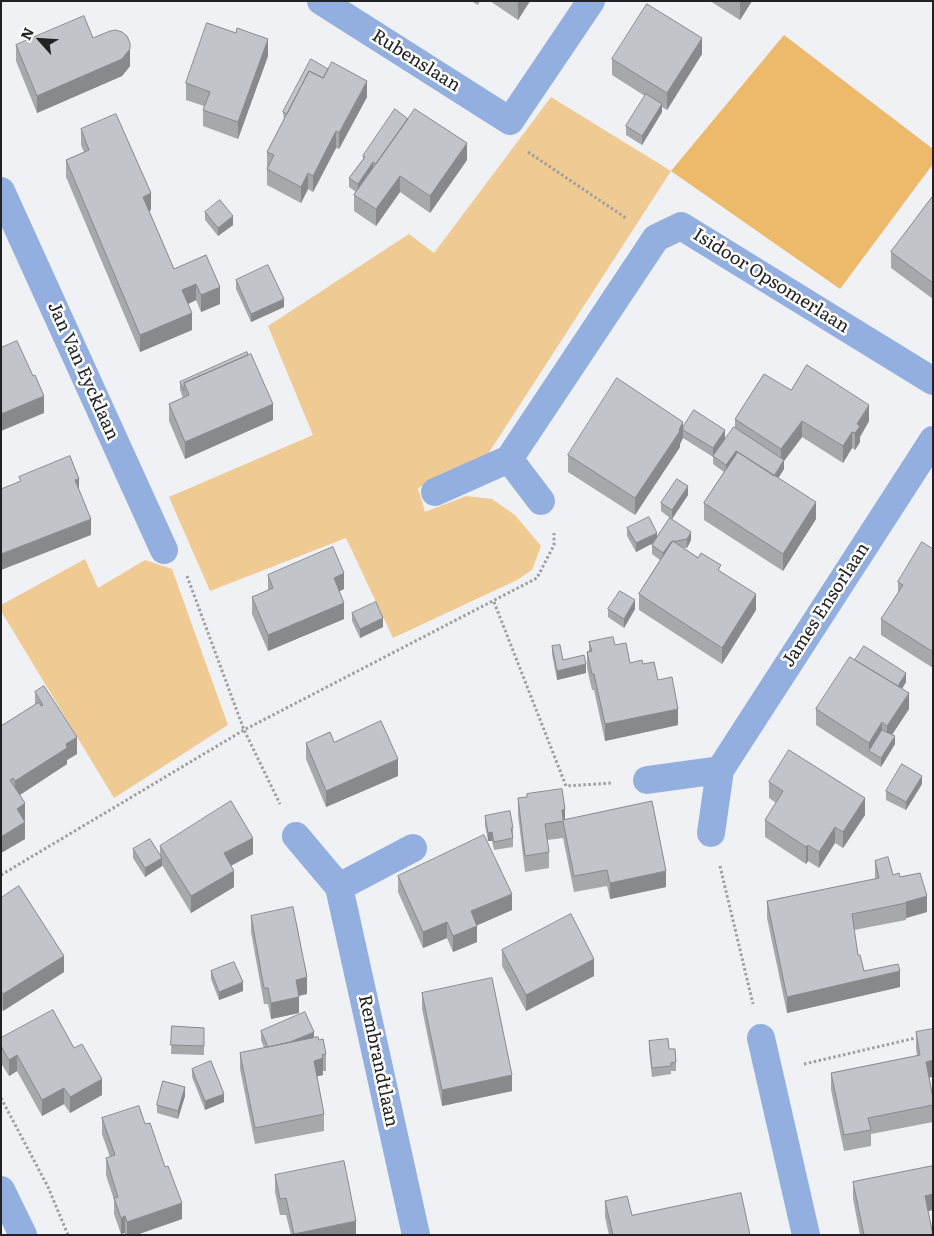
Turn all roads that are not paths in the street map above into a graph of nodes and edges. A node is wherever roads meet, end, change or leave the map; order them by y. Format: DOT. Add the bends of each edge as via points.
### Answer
graph roads {
  1 [pos="321,1"];
  2 [pos="590,1"];
  3 [pos="1,191"];
  4 [pos="933,381"];
  5 [pos="933,440"];
  6 [pos="509,459"];
  7 [pos="435,492"];
  8 [pos="541,502"];
  9 [pos="164,550"];
  10 [pos="720,770"];
  11 [pos="647,780"];
  12 [pos="711,833"];
  13 [pos="296,836"];
  14 [pos="413,848"];
  15 [pos="339,887"];
  16 [pos="761,1038"];
  17 [pos="1,1190"];
  18 [pos="23,1235"];
  19 [pos="416,1235"];
  20 [pos="806,1235"];
  1 -- 2 [label="street, Rubenslaan" via="510,121"];
  3 -- 9 [label="street, Jan Van Eycklaan"];
  4 -- 6 [label="street, Isidoor Opsomerlaan" via="681,226 656,238"];
  5 -- 10 [label="street, James Ensorlaan"];
  6 -- 7 [label="street"];
  6 -- 8 [label="street"];
  10 -- 11 [label="street"];
  10 -- 12 [label="street, James Ensorlaan"];
  13 -- 15 [label="street, Rembrandtlaan"];
  14 -- 15 [label="street"];
  15 -- 19 [label="street, Rembrandtlaan"];
  16 -- 20 [label="street"];
  17 -- 18 [label="street"];
}
